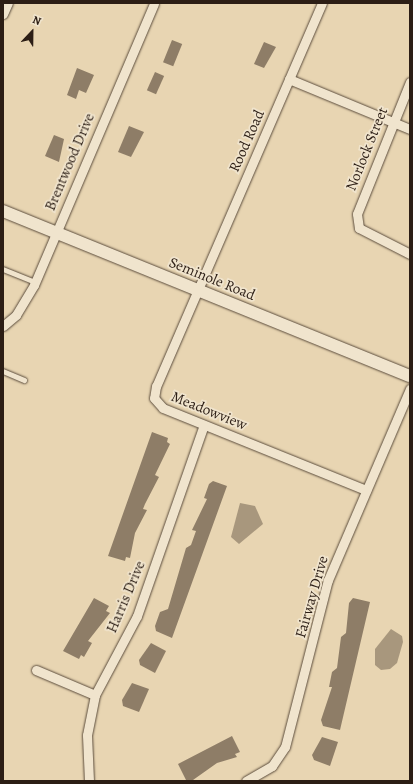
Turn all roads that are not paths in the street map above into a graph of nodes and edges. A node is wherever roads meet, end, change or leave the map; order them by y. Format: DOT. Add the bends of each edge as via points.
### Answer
graph roads {
  1 [pos="8,3"];
  2 [pos="154,3"];
  3 [pos="322,3"];
  4 [pos="3,14"];
  5 [pos="289,79"];
  6 [pos="410,82"];
  7 [pos="392,121"];
  8 [pos="410,129"];
  9 [pos="3,211"];
  10 [pos="55,232"];
  11 [pos="410,254"];
  12 [pos="3,269"];
  13 [pos="35,282"];
  14 [pos="198,290"];
  15 [pos="3,326"];
  16 [pos="3,371"];
  17 [pos="410,376"];
  18 [pos="24,380"];
  19 [pos="410,389"];
  20 [pos="204,425"];
  21 [pos="366,490"];
  22 [pos="36,670"];
  23 [pos="95,695"];
  24 [pos="89,781"];
  25 [pos="246,781"];
  1 -- 4 [label="street"];
  2 -- 10 [label="street, Brentwood Drive"];
  3 -- 5 [label="street, Rood Road"];
  5 -- 7 [label="street"];
  5 -- 14 [label="street, Rood Road"];
  6 -- 7 [label="street, Norlock Street"];
  7 -- 8 [label="street"];
  7 -- 11 [label="street, Norlock Street" via="357,214 359,228"];
  9 -- 10 [label="street, Seminole Road"];
  10 -- 13 [label="street, Brentwood Drive"];
  10 -- 14 [label="street, Seminole Road"];
  12 -- 13 [label="lane"];
  13 -- 15 [label="street, Brentwood Drive" via="16,315"];
  14 -- 17 [label="street, Seminole Road"];
  14 -- 20 [label="street, Meadowview" via="154,398 163,408"];
  16 -- 18 [label="lane"];
  19 -- 21 [label="street, Fairway Drive"];
  20 -- 21 [label="street, Meadowview"];
  20 -- 23 [label="street, Harris Drive" via="137,616"];
  21 -- 25 [label="street, Fairway Drive" via="328,580 285,747 272,766"];
  22 -- 23 [label="street"];
  23 -- 24 [label="street, Harris Drive" via="87,735"];
}
